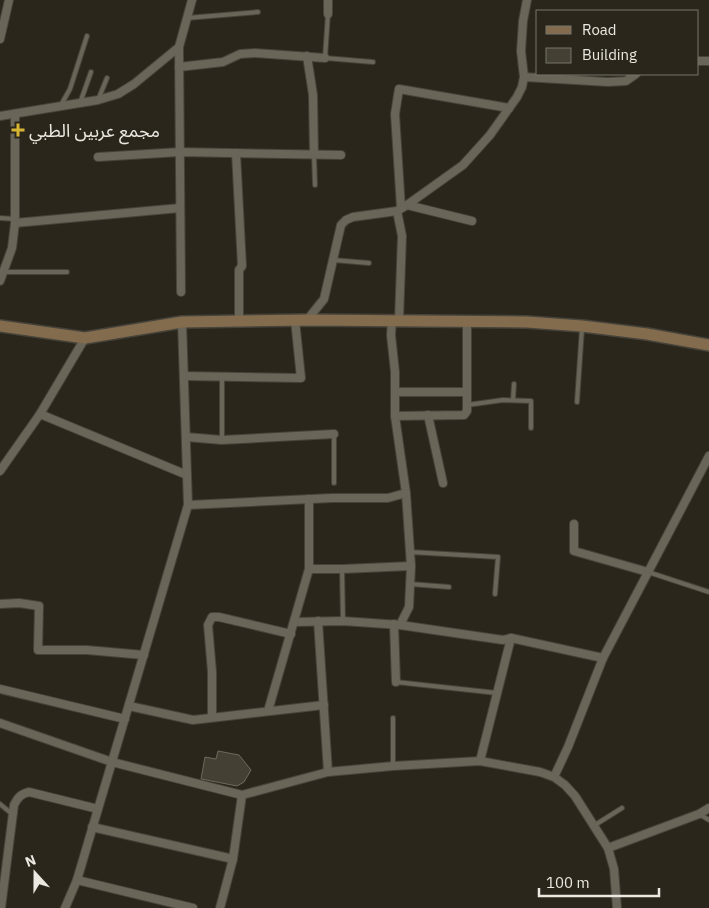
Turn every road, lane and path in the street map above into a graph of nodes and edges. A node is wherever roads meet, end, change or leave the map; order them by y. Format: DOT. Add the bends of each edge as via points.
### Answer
graph roads {
  1 [pos="9,0"];
  2 [pos="192,0"];
  3 [pos="328,0"];
  4 [pos="527,0"];
  5 [pos="258,12"];
  6 [pos="328,14"];
  7 [pos="3,18"];
  8 [pos="187,18"];
  9 [pos="0,36"];
  10 [pos="87,36"];
  11 [pos="180,47"];
  12 [pos="307,56"];
  13 [pos="325,58"];
  14 [pos="373,62"];
  15 [pos="179,67"];
  16 [pos="91,72"];
  17 [pos="635,75"];
  18 [pos="524,77"];
  19 [pos="107,78"];
  20 [pos="98,100"];
  21 [pos="80,103"];
  22 [pos="60,107"];
  23 [pos="509,108"];
  24 [pos="14,114"];
  25 [pos="0,116"];
  26 [pos="180,152"];
  27 [pos="236,153"];
  28 [pos="314,155"];
  29 [pos="341,156"];
  30 [pos="98,157"];
  31 [pos="315,185"];
  32 [pos="180,208"];
  33 [pos="402,208"];
  34 [pos="0,218"];
  35 [pos="15,221"];
  36 [pos="472,222"];
  37 [pos="333,260"];
  38 [pos="369,263"];
  39 [pos="3,272"];
  40 [pos="67,272"];
  41 [pos="0,281"];
  42 [pos="181,292"];
  43 [pos="295,320"];
  44 [pos="307,320"];
  45 [pos="395,320"];
  46 [pos="239,321"];
  47 [pos="467,321"];
  48 [pos="182,322"];
  49 [pos="0,326"];
  50 [pos="582,326"];
  51 [pos="85,338"];
  52 [pos="709,345"];
  53 [pos="184,376"];
  54 [pos="222,376"];
  55 [pos="514,384"];
  56 [pos="396,392"];
  57 [pos="467,392"];
  58 [pos="513,400"];
  59 [pos="577,402"];
  60 [pos="467,405"];
  61 [pos="40,414"];
  62 [pos="428,415"];
  63 [pos="395,416"];
  64 [pos="531,428"];
  65 [pos="334,434"];
  66 [pos="186,437"];
  67 [pos="222,440"];
  68 [pos="709,456"];
  69 [pos="3,462"];
  70 [pos="0,471"];
  71 [pos="187,475"];
  72 [pos="334,483"];
  73 [pos="443,483"];
  74 [pos="406,493"];
  75 [pos="309,499"];
  76 [pos="188,505"];
  77 [pos="574,524"];
  78 [pos="410,552"];
  79 [pos="411,566"];
  80 [pos="309,569"];
  81 [pos="342,569"];
  82 [pos="648,572"];
  83 [pos="410,584"];
  84 [pos="449,587"];
  85 [pos="709,592"];
  86 [pos="495,594"];
  87 [pos="0,604"];
  88 [pos="295,622"];
  89 [pos="318,622"];
  90 [pos="342,622"];
  91 [pos="397,625"];
  92 [pos="291,634"];
  93 [pos="511,638"];
  94 [pos="144,655"];
  95 [pos="602,658"];
  96 [pos="396,682"];
  97 [pos="0,689"];
  98 [pos="497,693"];
  99 [pos="324,705"];
  100 [pos="129,706"];
  101 [pos="268,711"];
  102 [pos="212,717"];
  103 [pos="393,718"];
  104 [pos="125,719"];
  105 [pos="0,723"];
  106 [pos="480,761"];
  107 [pos="112,762"];
  108 [pos="393,766"];
  109 [pos="328,772"];
  110 [pos="554,777"];
  111 [pos="242,795"];
  112 [pos="0,804"];
  113 [pos="622,808"];
  114 [pos="709,808"];
  115 [pos="98,809"];
  116 [pos="698,814"];
  117 [pos="13,815"];
  118 [pos="709,820"];
  119 [pos="595,825"];
  120 [pos="92,827"];
  121 [pos="608,848"];
  122 [pos="233,860"];
  123 [pos="76,880"];
  124 [pos="1,908"];
  125 [pos="65,908"];
  126 [pos="193,908"];
  127 [pos="220,908"];
  128 [pos="617,908"];
  1 -- 7 [label="street"];
  2 -- 8 [label="street"];
  3 -- 6 [label="street"];
  4 -- 18 [label="street" via="522,51"];
  5 -- 8 [label="lane"];
  6 -- 13 [label="lane"];
  7 -- 9 [label="street"];
  8 -- 11 [label="street"];
  10 -- 22 [label="lane" via="70,89"];
  11 -- 15 [label="street"];
  11 -- 20 [label="street" via="134,84 118,94"];
  12 -- 13 [label="street"];
  12 -- 15 [label="street" via="240,54 223,62"];
  12 -- 28 [label="street" via="313,95"];
  13 -- 14 [label="lane"];
  15 -- 26 [label="street"];
  16 -- 21 [label="lane"];
  17 -- 18 [label="street" via="626,81 608,82"];
  18 -- 23 [label="street" via="522,87"];
  19 -- 20 [label="lane"];
  20 -- 21 [label="street"];
  21 -- 22 [label="street"];
  22 -- 24 [label="street"];
  23 -- 33 [label="street" via="490,136 463,165"];
  23 -- 33 [label="street" via="399,89 395,114"];
  24 -- 25 [label="street"];
  24 -- 35 [label="street"];
  26 -- 27 [label="street"];
  26 -- 30 [label="street"];
  26 -- 32 [label="street"];
  27 -- 28 [label="street"];
  27 -- 46 [label="street" via="242,266 239,270"];
  28 -- 29 [label="street"];
  28 -- 31 [label="lane"];
  32 -- 35 [label="street"];
  32 -- 42 [label="street"];
  33 -- 36 [label="street"];
  33 -- 37 [label="street" via="346,220 340,225"];
  33 -- 45 [label="street"];
  34 -- 35 [label="lane"];
  35 -- 39 [label="street" via="12,248"];
  37 -- 38 [label="lane"];
  37 -- 44 [label="street" via="324,299"];
  39 -- 40 [label="lane"];
  39 -- 41 [label="street"];
  43 -- 44 [label="main road"];
  43 -- 46 [label="main road"];
  43 -- 54 [label="street" via="301,378"];
  44 -- 45 [label="main road"];
  45 -- 47 [label="main road"];
  45 -- 56 [label="street" via="391,335"];
  46 -- 48 [label="main road"];
  47 -- 50 [label="main road"];
  47 -- 57 [label="street"];
  48 -- 51 [label="main road"];
  48 -- 53 [label="street"];
  49 -- 51 [label="main road"];
  50 -- 52 [label="main road"];
  50 -- 59 [label="lane"];
  51 -- 61 [label="street"];
  53 -- 54 [label="street"];
  53 -- 66 [label="street"];
  54 -- 67 [label="lane"];
  55 -- 58 [label="lane"];
  56 -- 57 [label="street"];
  56 -- 63 [label="street"];
  57 -- 60 [label="street"];
  58 -- 60 [label="lane"];
  58 -- 64 [label="lane" via="531,400"];
  60 -- 62 [label="street" via="464,415"];
  61 -- 69 [label="street"];
  61 -- 71 [label="street"];
  62 -- 63 [label="street"];
  62 -- 73 [label="street"];
  63 -- 74 [label="street"];
  65 -- 67 [label="street"];
  65 -- 72 [label="lane"];
  66 -- 67 [label="street"];
  66 -- 71 [label="street"];
  68 -- 82 [label="street"];
  69 -- 70 [label="street"];
  71 -- 76 [label="street"];
  74 -- 75 [label="street" via="388,498"];
  74 -- 78 [label="street"];
  75 -- 76 [label="street"];
  75 -- 80 [label="street"];
  76 -- 94 [label="street"];
  77 -- 82 [label="street" via="574,551"];
  78 -- 79 [label="street"];
  78 -- 86 [label="lane" via="498,557"];
  79 -- 81 [label="street"];
  79 -- 83 [label="street"];
  80 -- 81 [label="street"];
  80 -- 88 [label="street"];
  81 -- 90 [label="lane"];
  82 -- 85 [label="lane"];
  82 -- 95 [label="street"];
  83 -- 84 [label="lane"];
  83 -- 91 [label="street" via="409,606"];
  87 -- 94 [label="street" via="39,606 38,650"];
  88 -- 89 [label="street"];
  88 -- 92 [label="street"];
  89 -- 90 [label="street"];
  89 -- 99 [label="street"];
  90 -- 91 [label="street"];
  91 -- 93 [label="street" via="503,640"];
  91 -- 96 [label="street"];
  92 -- 101 [label="street"];
  92 -- 102 [label="street" via="219,617 209,620"];
  93 -- 95 [label="street"];
  93 -- 98 [label="street"];
  94 -- 100 [label="street"];
  95 -- 110 [label="street"];
  96 -- 98 [label="lane"];
  97 -- 104 [label="street"];
  98 -- 106 [label="street"];
  99 -- 101 [label="street"];
  99 -- 109 [label="street"];
  100 -- 102 [label="street" via="193,720"];
  100 -- 104 [label="street"];
  101 -- 102 [label="street"];
  103 -- 108 [label="lane"];
  104 -- 107 [label="street"];
  105 -- 107 [label="street"];
  106 -- 108 [label="street"];
  106 -- 110 [label="street"];
  107 -- 111 [label="street"];
  107 -- 115 [label="street"];
  108 -- 109 [label="street"];
  109 -- 111 [label="street"];
  110 -- 119 [label="street" via="576,796"];
  111 -- 122 [label="street"];
  112 -- 117 [label="lane"];
  113 -- 119 [label="lane"];
  114 -- 116 [label="street"];
  115 -- 117 [label="street" via="29,792 18,798"];
  115 -- 120 [label="street"];
  116 -- 118 [label="lane"];
  116 -- 121 [label="street"];
  117 -- 124 [label="street"];
  119 -- 121 [label="street"];
  120 -- 122 [label="street"];
  120 -- 123 [label="street"];
  121 -- 128 [label="street" via="614,869"];
  122 -- 127 [label="street"];
  123 -- 125 [label="street"];
  123 -- 126 [label="street"];
}
